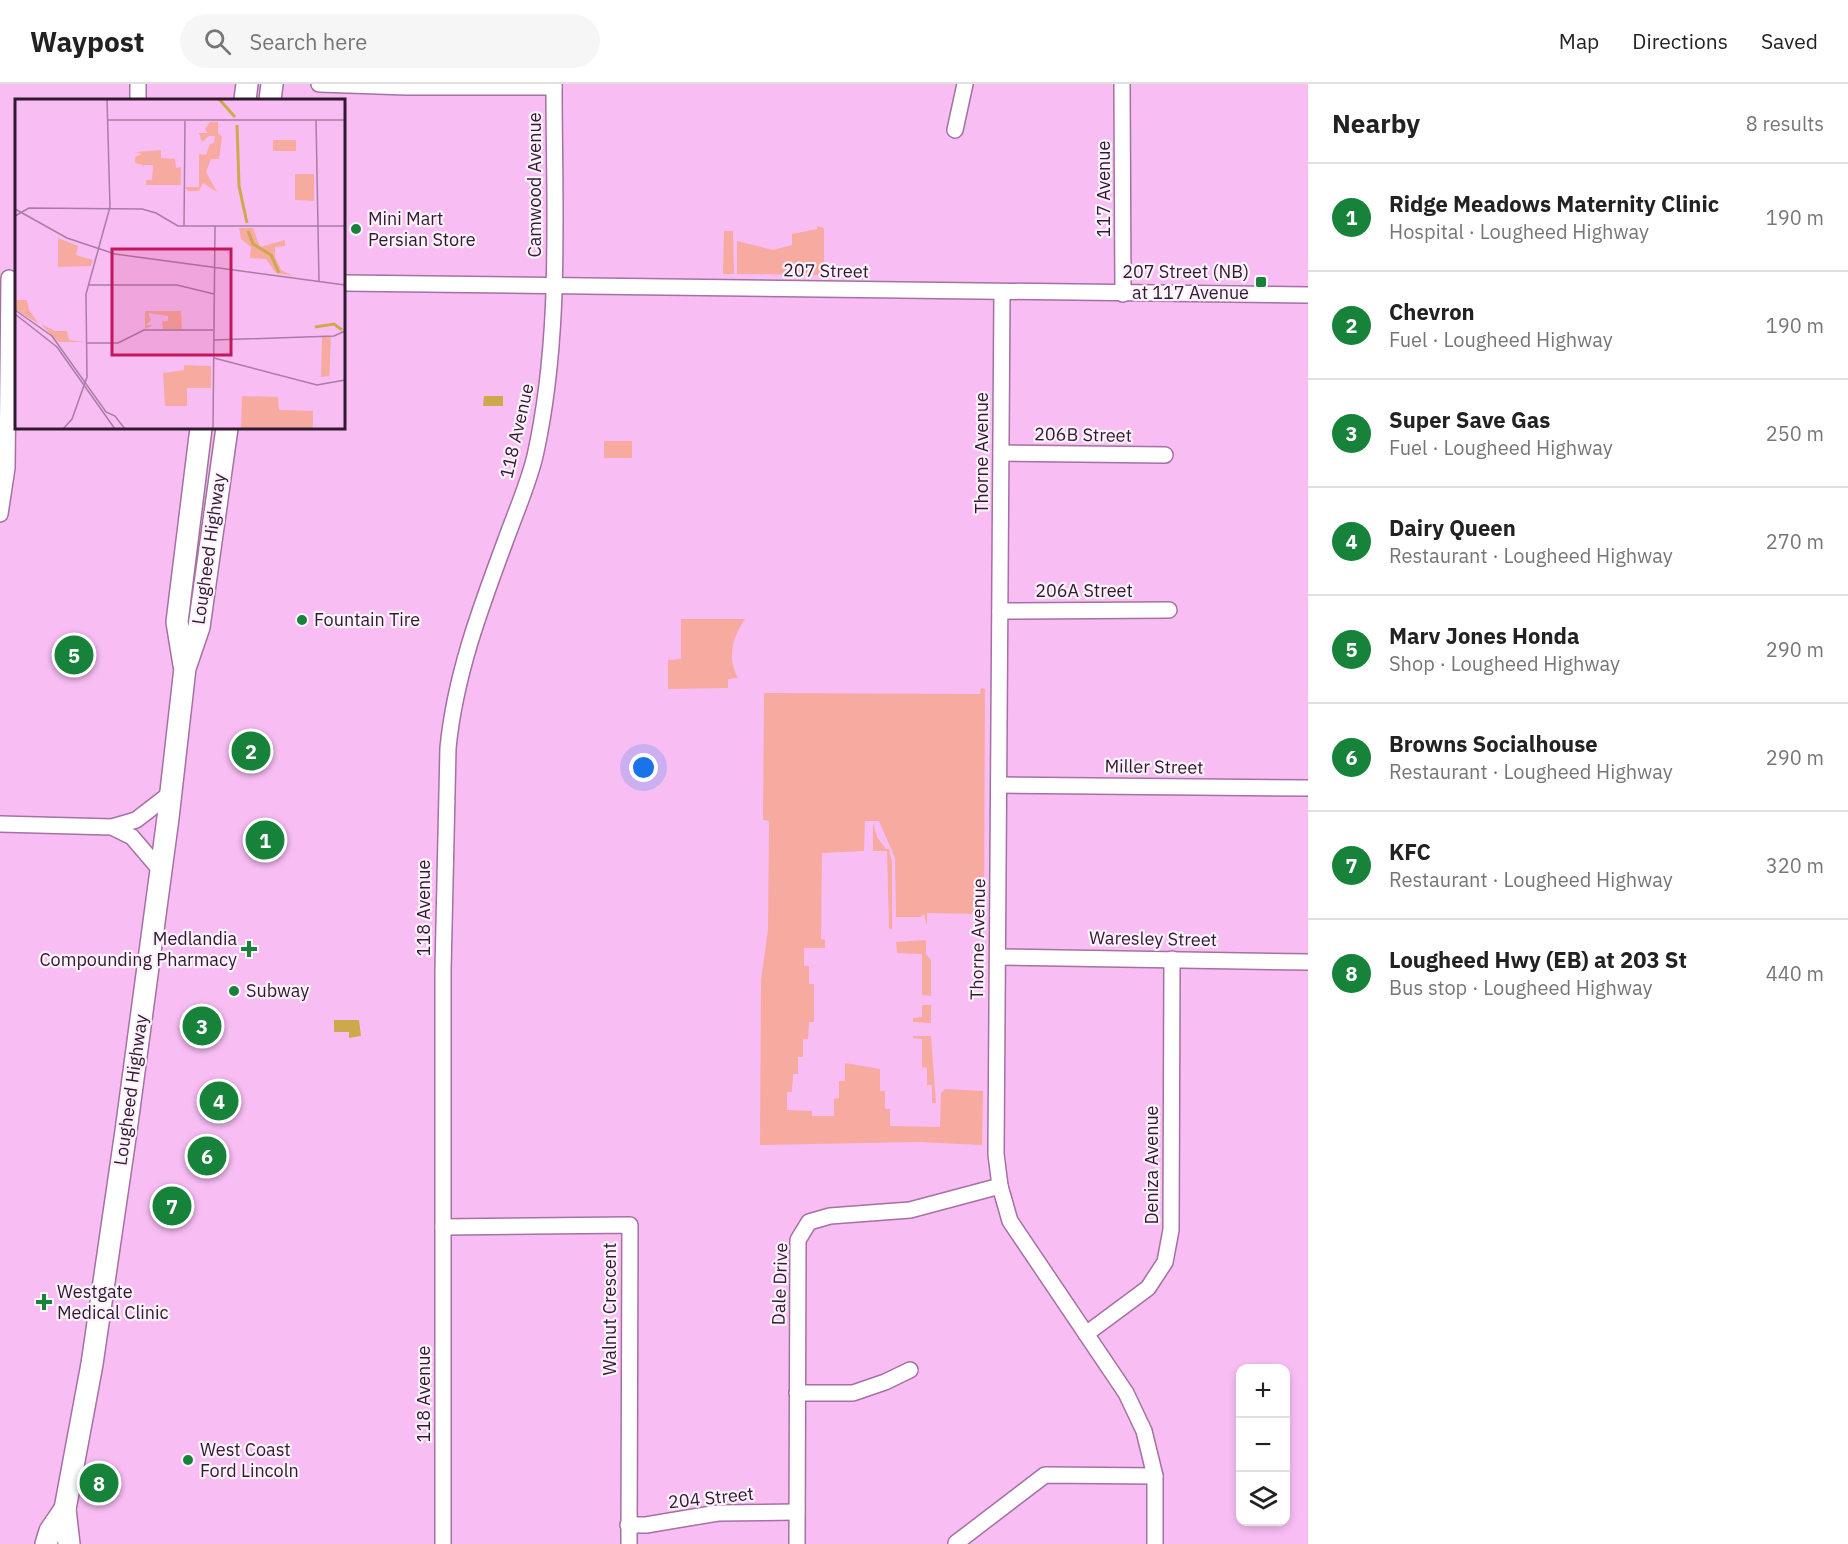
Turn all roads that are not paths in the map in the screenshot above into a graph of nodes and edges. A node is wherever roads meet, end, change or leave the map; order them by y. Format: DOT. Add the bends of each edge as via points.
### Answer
graph roads {
  1 [pos="247,84"];
  2 [pos="272,84"];
  3 [pos="319,84"];
  4 [pos="966,84"];
  5 [pos="1122,84"];
  6 [pos="554,85"];
  7 [pos="245,99"];
  8 [pos="270,99"];
  9 [pos="955,130"];
  10 [pos="9,278"];
  11 [pos="345,283"];
  12 [pos="554,287"];
  13 [pos="1002,292"];
  14 [pos="1123,294"];
  15 [pos="1308,295"];
  16 [pos="201,429"];
  17 [pos="227,429"];
  18 [pos="1001,453"];
  19 [pos="1165,455"];
  20 [pos="0,514"];
  21 [pos="1169,610"];
  22 [pos="1000,611"];
  23 [pos="185,668"];
  24 [pos="999,785"];
  25 [pos="1308,788"];
  26 [pos="171,793"];
  27 [pos="0,824"];
  28 [pos="112,827"];
  29 [pos="161,871"];
  30 [pos="998,957"];
  31 [pos="1172,959"];
  32 [pos="1308,962"];
  33 [pos="1000,1186"];
  34 [pos="443,1227"];
  35 [pos="1086,1334"];
  36 [pos="910,1370"];
  37 [pos="797,1393"];
  38 [pos="1155,1476"];
  39 [pos="65,1509"];
  40 [pos="797,1512"];
  41 [pos="628,1525"];
  42 [pos="956,1543"];
  43 [pos="46,1544"];
  44 [pos="69,1544"];
  45 [pos="443,1544"];
  46 [pos="628,1544"];
  47 [pos="797,1544"];
  48 [pos="1155,1544"];
  1 -- 7 [label="highway"];
  2 -- 8 [label="highway"];
  3 -- 6 [label="street"];
  4 -- 9 [label="street"];
  5 -- 14 [label="street, 117 Avenue"];
  6 -- 12 [label="street, Camwood Avenue"];
  10 -- 20 [label="street" via="7,468"];
  11 -- 12 [label="street, 207 Street"];
  12 -- 13 [label="street, 207 Street"];
  12 -- 34 [label="street, 118 Avenue" via="548,383 534,458 466,652 451,715 444,834"];
  13 -- 14 [label="street, 207 Street"];
  13 -- 18 [label="street, Thorne Avenue"];
  14 -- 15 [label="street, 207 Street"];
  16 -- 23 [label="highway, Lougheed Highway" via="177,622"];
  17 -- 23 [label="highway, Lougheed Highway" via="199,627"];
  18 -- 19 [label="street, 206B Street"];
  18 -- 22 [label="street, Thorne Avenue"];
  21 -- 22 [label="street, 206A Street"];
  22 -- 24 [label="street, Thorne Avenue"];
  23 -- 26 [label="highway, Lougheed Highway"];
  24 -- 25 [label="street, Miller Street"];
  24 -- 30 [label="street, Thorne Avenue"];
  26 -- 28 [label="street" via="135,820"];
  26 -- 29 [label="highway, Lougheed Highway"];
  27 -- 28 [label="street"];
  28 -- 29 [label="street" via="132,837"];
  29 -- 39 [label="highway, Lougheed Highway" via="92,1364"];
  30 -- 31 [label="street, Waresley Street"];
  30 -- 33 [label="street, Thorne Avenue" via="996,1154"];
  31 -- 32 [label="street, Waresley Street"];
  31 -- 35 [label="street, Deniza Avenue" via="1171,1230 1165,1262 1148,1288"];
  33 -- 35 [label="street, Thorne Avenue" via="1010,1221"];
  33 -- 37 [label="street, Dale Drive" via="910,1210 830,1216 809,1222 798,1240"];
  34 -- 41 [label="street, Walnut Crescent" via="630,1225"];
  34 -- 45 [label="street, 118 Avenue"];
  35 -- 38 [label="street, Thorne Avenue" via="1126,1393 1144,1431"];
  36 -- 37 [label="street" via="853,1393"];
  37 -- 40 [label="street, Dale Drive"];
  38 -- 42 [label="street" via="1045,1475"];
  38 -- 48 [label="street, Thorne Avenue"];
  39 -- 43 [label="highway, Lougheed Highway"];
  39 -- 44 [label="highway, Lougheed Highway"];
  40 -- 41 [label="street, 204 Street" via="718,1513"];
  40 -- 47 [label="street, Dale Drive"];
  41 -- 46 [label="street, Walnut Crescent"];
}
